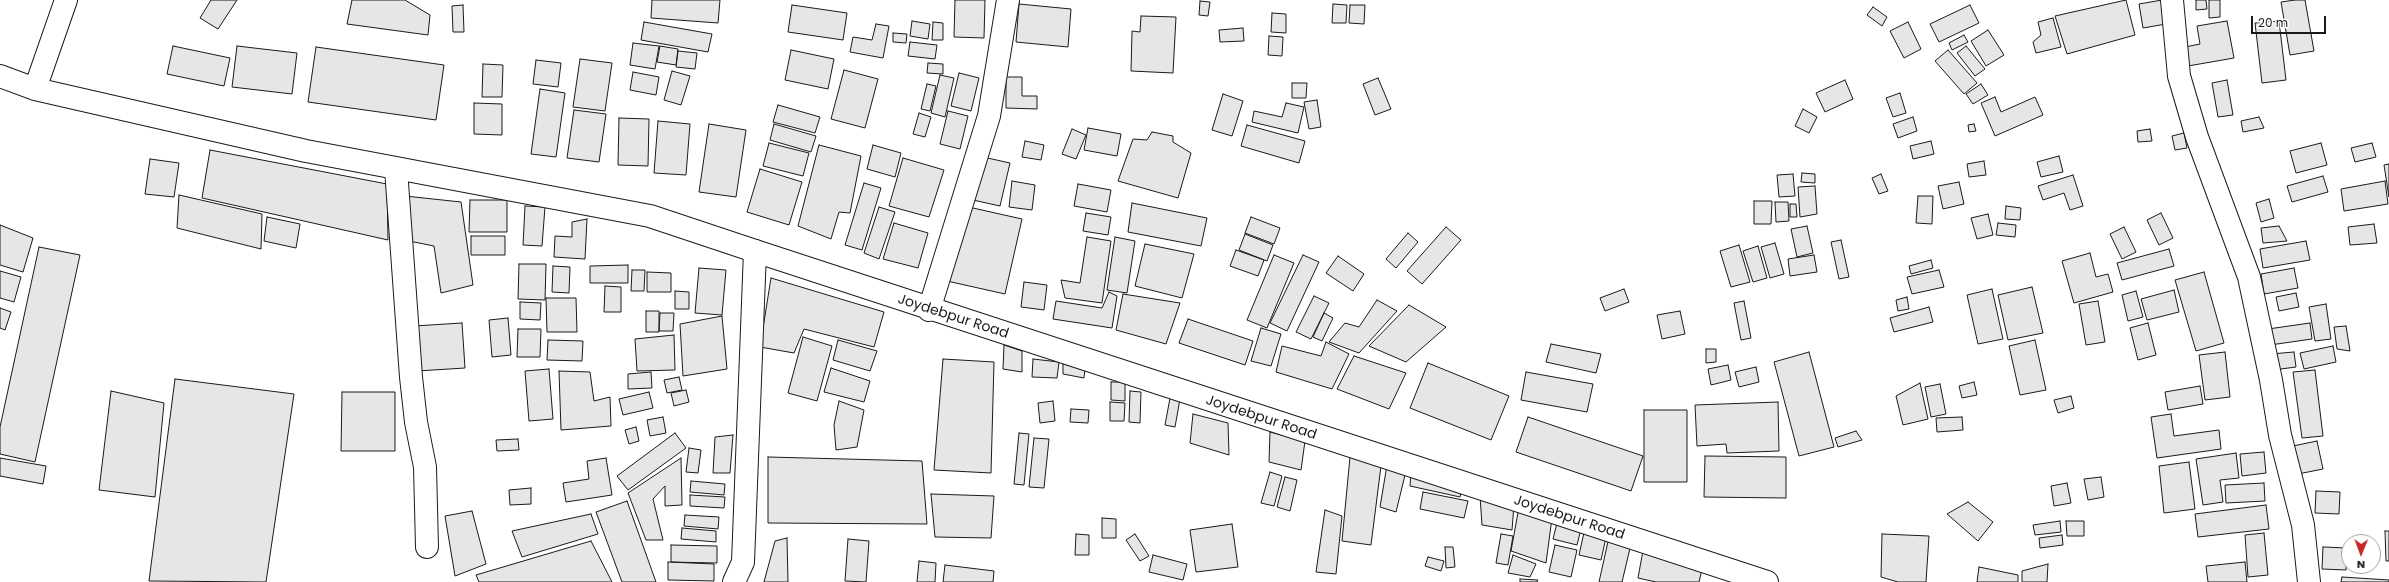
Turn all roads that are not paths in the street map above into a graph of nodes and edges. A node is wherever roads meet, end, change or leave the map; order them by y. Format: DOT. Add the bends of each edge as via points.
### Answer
graph roads {
  1 [pos="66,0"];
  2 [pos="1008,0"];
  3 [pos="2172,0"];
  4 [pos="0,76"];
  5 [pos="34,89"];
  6 [pos="396,169"];
  7 [pos="756,251"];
  8 [pos="928,310"];
  9 [pos="427,546"];
  10 [pos="734,582"];
  11 [pos="1767,582"];
  12 [pos="2310,582"];
  1 -- 5 [label="street"];
  2 -- 8 [label="street" via="989,116"];
  3 -- 12 [label="street" via="2179,76 2197,137 2249,277 2280,434 2303,526"];
  4 -- 5 [label="street, Joydebpur Road"];
  5 -- 6 [label="street, Joydebpur Road"];
  6 -- 7 [label="street, Joydebpur Road" via="650,216"];
  6 -- 9 [label="street" via="411,377 425,467"];
  7 -- 8 [label="street, Joydebpur Road"];
  7 -- 10 [label="street" via="743,562"];
  8 -- 11 [label="street, Joydebpur Road"];
}
